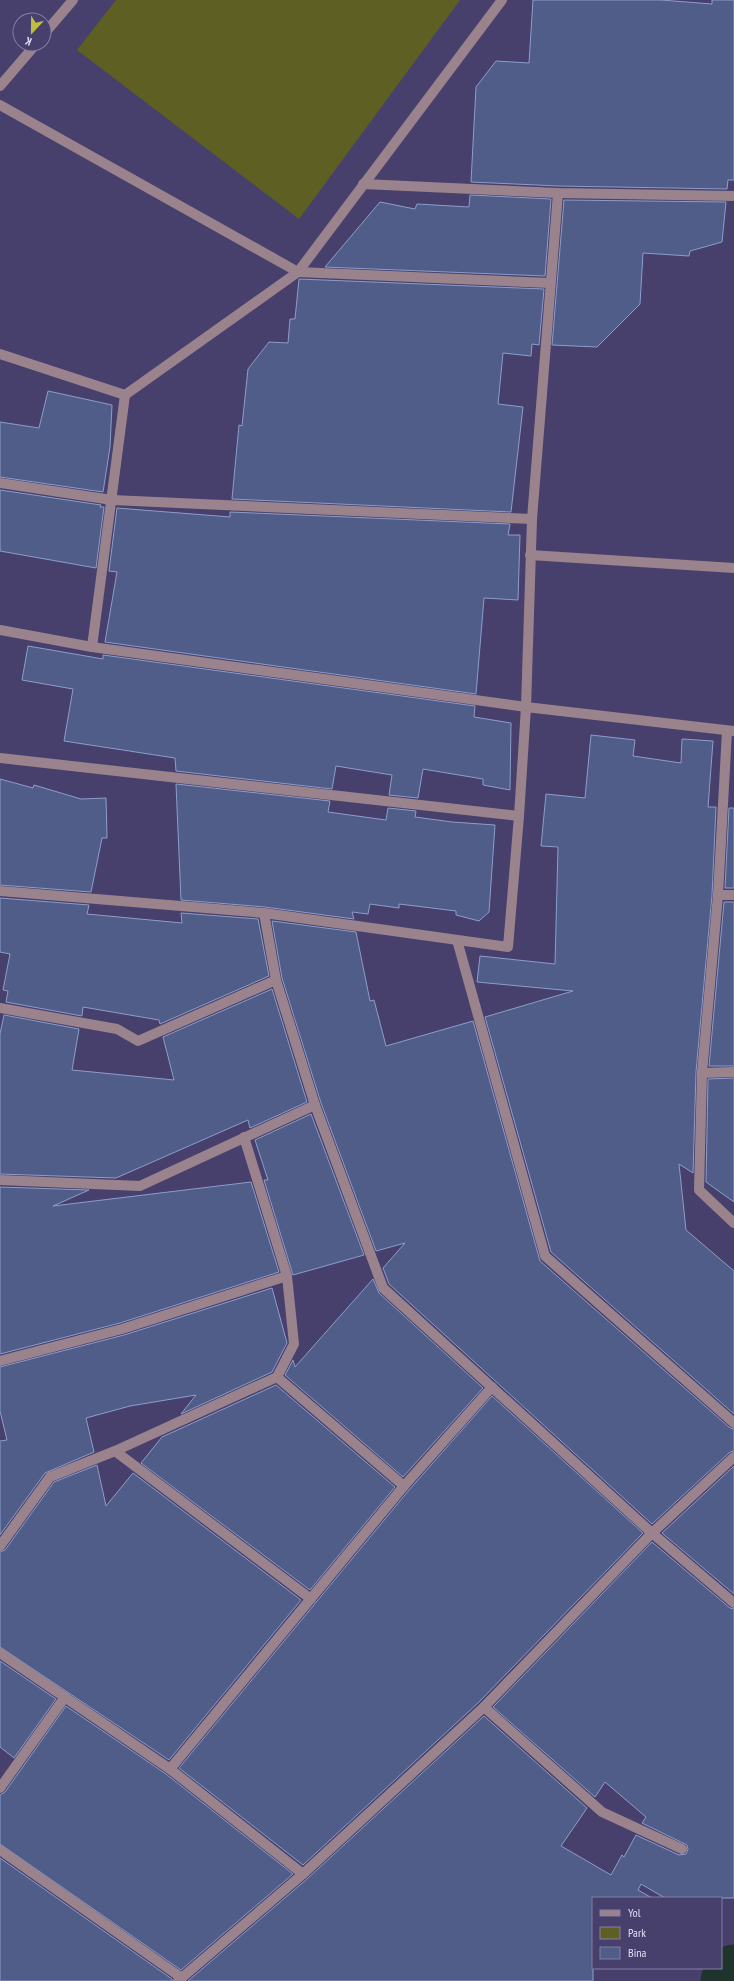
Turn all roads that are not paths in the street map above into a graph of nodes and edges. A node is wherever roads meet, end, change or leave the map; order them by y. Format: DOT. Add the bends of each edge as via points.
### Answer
graph roads {
  1 [pos="73,0"];
  2 [pos="502,0"];
  3 [pos="52,25"];
  4 [pos="29,52"];
  5 [pos="0,86"];
  6 [pos="0,105"];
  7 [pos="363,184"];
  8 [pos="558,193"];
  9 [pos="734,196"];
  10 [pos="298,272"];
  11 [pos="550,283"];
  12 [pos="0,354"];
  13 [pos="125,395"];
  14 [pos="0,483"];
  15 [pos="112,500"];
  16 [pos="532,519"];
  17 [pos="530,555"];
  18 [pos="734,568"];
  19 [pos="0,630"];
  20 [pos="92,647"];
  21 [pos="526,707"];
  22 [pos="730,731"];
  23 [pos="0,758"];
  24 [pos="519,816"];
  25 [pos="0,891"];
  26 [pos="718,894"];
  27 [pos="734,895"];
  28 [pos="264,913"];
  29 [pos="457,940"];
  30 [pos="276,980"];
  31 [pos="0,1008"];
  32 [pos="734,1072"];
  33 [pos="702,1073"];
  34 [pos="315,1105"];
  35 [pos="244,1137"];
  36 [pos="0,1180"];
  37 [pos="734,1223"];
  38 [pos="287,1276"];
  39 [pos="0,1361"];
  40 [pos="277,1377"];
  41 [pos="492,1387"];
  42 [pos="734,1424"];
  43 [pos="115,1451"];
  44 [pos="734,1457"];
  45 [pos="404,1486"];
  46 [pos="652,1533"];
  47 [pos="0,1546"];
  48 [pos="311,1598"];
  49 [pos="734,1603"];
  50 [pos="0,1653"];
  51 [pos="65,1698"];
  52 [pos="484,1707"];
  53 [pos="170,1769"];
  54 [pos="0,1788"];
  55 [pos="0,1850"];
  56 [pos="682,1850"];
  57 [pos="303,1874"];
  58 [pos="180,1979"];
  1 -- 3 [label="street"];
  2 -- 7 [label="street"];
  4 -- 5 [label="street"];
  6 -- 10 [label="street"];
  7 -- 8 [label="street"];
  7 -- 10 [label="street"];
  8 -- 9 [label="street"];
  8 -- 11 [label="street"];
  10 -- 11 [label="street"];
  10 -- 13 [label="street"];
  11 -- 16 [label="street"];
  12 -- 13 [label="street"];
  13 -- 15 [label="street"];
  14 -- 15 [label="street"];
  15 -- 16 [label="street"];
  15 -- 20 [label="street"];
  16 -- 17 [label="street"];
  17 -- 18 [label="street"];
  17 -- 21 [label="street"];
  19 -- 20 [label="street"];
  20 -- 21 [label="street"];
  21 -- 22 [label="street"];
  21 -- 24 [label="street"];
  22 -- 26 [label="street"];
  23 -- 24 [label="street"];
  24 -- 29 [label="street" via="508,947"];
  25 -- 28 [label="street"];
  26 -- 27 [label="street"];
  26 -- 33 [label="street"];
  28 -- 29 [label="street"];
  28 -- 30 [label="street"];
  29 -- 42 [label="street" via="545,1256"];
  30 -- 31 [label="street" via="138,1041 117,1029"];
  30 -- 34 [label="street"];
  32 -- 33 [label="street"];
  33 -- 37 [label="street" via="700,1190"];
  34 -- 35 [label="street"];
  34 -- 41 [label="street" via="383,1288"];
  35 -- 36 [label="street" via="140,1186"];
  35 -- 38 [label="street"];
  38 -- 39 [label="street" via="122,1329"];
  38 -- 40 [label="street" via="294,1344"];
  40 -- 43 [label="street"];
  40 -- 45 [label="street"];
  41 -- 45 [label="street"];
  41 -- 46 [label="street"];
  43 -- 47 [label="street" via="50,1477"];
  43 -- 48 [label="street"];
  44 -- 46 [label="street"];
  45 -- 48 [label="street"];
  46 -- 49 [label="street"];
  46 -- 52 [label="street"];
  48 -- 53 [label="street"];
  50 -- 51 [label="street"];
  51 -- 53 [label="street"];
  51 -- 54 [label="street"];
  52 -- 56 [label="street" via="602,1812"];
  52 -- 57 [label="street"];
  53 -- 57 [label="street"];
  55 -- 58 [label="street"];
  57 -- 58 [label="street"];
}
